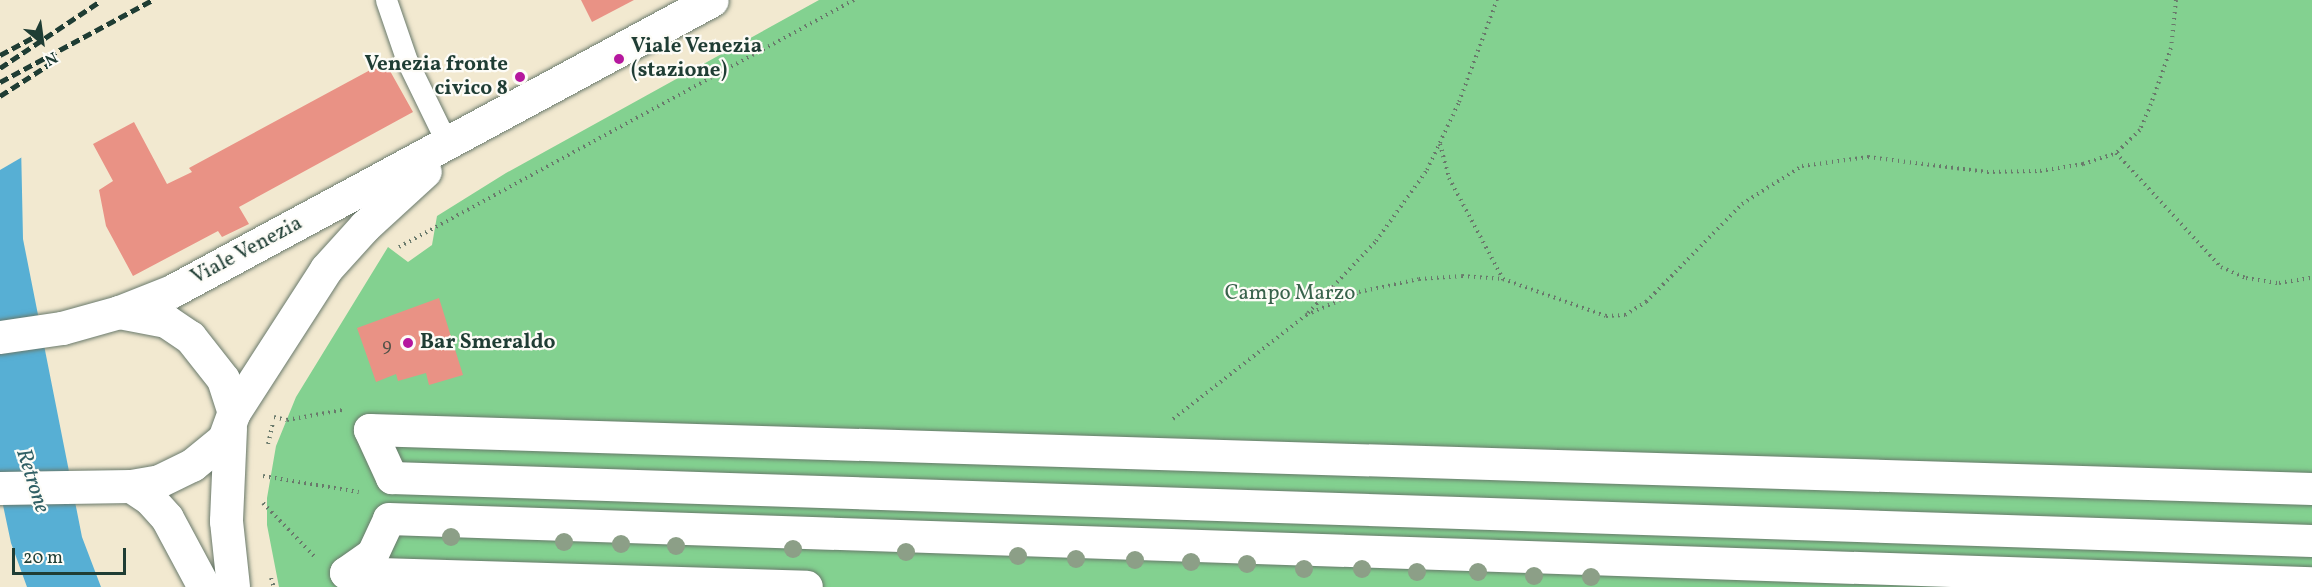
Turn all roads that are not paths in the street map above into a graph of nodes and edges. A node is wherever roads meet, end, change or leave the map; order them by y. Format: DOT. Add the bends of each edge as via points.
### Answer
graph roads {
  1 [pos="386,0"];
  2 [pos="712,0"];
  3 [pos="481,128"];
  4 [pos="448,145"];
  5 [pos="118,312"];
  6 [pos="0,337"];
  7 [pos="232,420"];
  8 [pos="131,486"];
  9 [pos="0,488"];
  10 [pos="2312,489"];
  11 [pos="2312,541"];
  12 [pos="2312,583"];
  13 [pos="204,587"];
  14 [pos="233,587"];
  15 [pos="807,587"];
  1 -- 4 [label="lane" via="406,61"];
  2 -- 3 [label="main road, Viale Venezia"];
  3 -- 4 [label="main road, Viale Venezia"];
  3 -- 7 [label="main road, Viale Venezia" via="410,183 326,269"];
  4 -- 5 [label="main road, Viale Venezia" via="172,291"];
  5 -- 6 [label="main road, Viale Venezia" via="62,328"];
  5 -- 7 [label="main road" via="166,321 190,337 223,379"];
  7 -- 8 [label="main road, Viale Venezia" via="192,465 159,481"];
  7 -- 14 [label="main road" via="226,521"];
  8 -- 9 [label="main road, Viale Venezia"];
  8 -- 13 [label="main road" via="167,518"];
  10 -- 11 [label="street" via="370,430 392,478"];
  12 -- 15 [label="street" via="388,519 373,554 346,573"];
}
